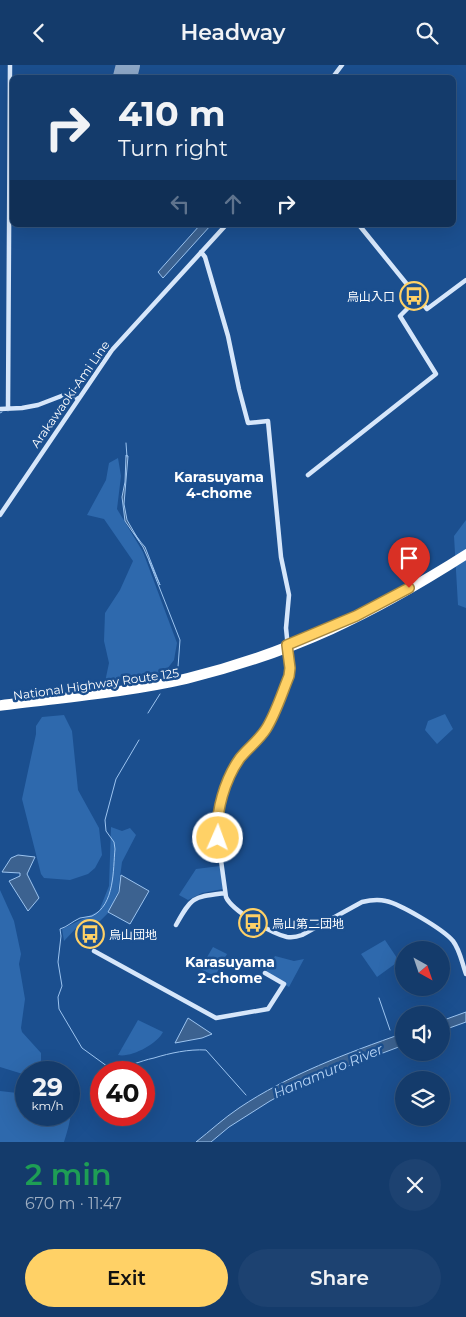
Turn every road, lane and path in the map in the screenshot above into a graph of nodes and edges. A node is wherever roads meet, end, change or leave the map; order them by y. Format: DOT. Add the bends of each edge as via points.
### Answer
graph roads {
  1 [pos="10,65"];
  2 [pos="224,227"];
  3 [pos="361,227"];
  4 [pos="201,252"];
  5 [pos="466,280"];
  6 [pos="418,298"];
  7 [pos="78,399"];
  8 [pos="0,409"];
  9 [pos="8,409"];
  10 [pos="308,475"];
  11 [pos="0,515"];
  12 [pos="466,552"];
  13 [pos="466,557"];
  14 [pos="287,648"];
  15 [pos="0,703"];
  16 [pos="0,708"];
  17 [pos="225,893"];
  18 [pos="176,925"];
  19 [pos="94,951"];
  20 [pos="265,973"];
  21 [pos="466,973"];
  1 -- 9 [label="street"];
  2 -- 4 [label="street, Arakawaoki-Ami Line"];
  3 -- 6 [label="street"];
  4 -- 7 [label="street, Arakawaoki-Ami Line" via="112,350"];
  4 -- 14 [label="street" via="228,336 248,423 268,421 280,557 289,595"];
  5 -- 6 [label="street" via="429,309"];
  6 -- 10 [label="street" via="400,316 436,374"];
  7 -- 9 [label="street" via="64,395 38,405"];
  7 -- 11 [label="street, Arakawaoki-Ami Line"];
  8 -- 9 [label="street"];
  12 -- 14 [label="highway, National Highway Route 125" via="376,606"];
  13 -- 14 [label="highway, National Highway Route 125" via="371,614 320,638"];
  14 -- 15 [label="highway, National Highway Route 125" via="186,676"];
  14 -- 16 [label="highway, National Highway Route 125" via="221,672 156,687"];
  14 -- 17 [label="street" via="290,671 273,716 266,730 233,769 220,808 217,831"];
  17 -- 18 [label="street" via="193,899"];
  17 -- 21 [label="street" via="236,911 280,935 292,938 362,902 379,900 392,903 452,939"];
  19 -- 20 [label="street" via="220,1019 268,1009 284,985"];
}
